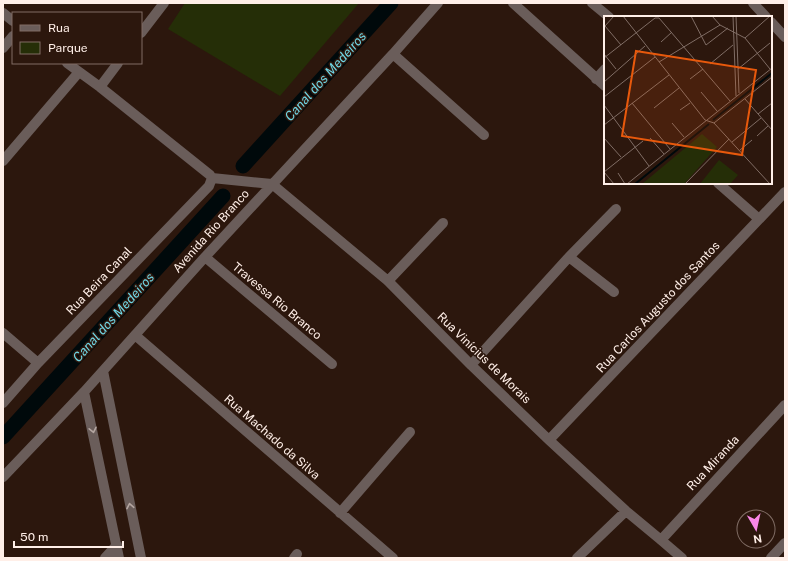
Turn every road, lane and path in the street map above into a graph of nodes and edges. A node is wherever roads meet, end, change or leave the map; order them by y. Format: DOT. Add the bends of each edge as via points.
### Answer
graph roads {
  1 [pos="164,3"];
  2 [pos="438,3"];
  3 [pos="513,3"];
  4 [pos="592,3"];
  5 [pos="753,3"];
  6 [pos="3,13"];
  7 [pos="608,16"];
  8 [pos="765,16"];
  9 [pos="12,20"];
  10 [pos="772,23"];
  11 [pos="142,32"];
  12 [pos="12,37"];
  13 [pos="785,37"];
  14 [pos="3,48"];
  15 [pos="392,54"];
  16 [pos="68,64"];
  17 [pos="117,64"];
  18 [pos="604,70"];
  19 [pos="79,72"];
  20 [pos="596,79"];
  21 [pos="604,85"];
  22 [pos="100,87"];
  23 [pos="484,135"];
  24 [pos="3,161"];
  25 [pos="216,178"];
  26 [pos="268,184"];
  27 [pos="719,184"];
  28 [pos="785,192"];
  29 [pos="616,209"];
  30 [pos="759,219"];
  31 [pos="443,223"];
  32 [pos="205,257"];
  33 [pos="569,257"];
  34 [pos="388,281"];
  35 [pos="614,292"];
  36 [pos="3,333"];
  37 [pos="135,335"];
  38 [pos="38,363"];
  39 [pos="332,364"];
  40 [pos="471,365"];
  41 [pos="103,371"];
  42 [pos="84,392"];
  43 [pos="3,403"];
  44 [pos="785,405"];
  45 [pos="410,432"];
  46 [pos="549,440"];
  47 [pos="3,477"];
  48 [pos="626,511"];
  49 [pos="340,513"];
  50 [pos="661,540"];
  51 [pos="785,543"];
  52 [pos="117,544"];
  53 [pos="105,558"];
  54 [pos="119,558"];
  55 [pos="141,558"];
  56 [pos="393,558"];
  57 [pos="577,558"];
  58 [pos="682,558"];
  59 [pos="771,558"];
  1 -- 11 [label="street"];
  2 -- 15 [label="street, Avenida Rio Branco"];
  3 -- 20 [label="street"];
  4 -- 7 [label="street"];
  5 -- 8 [label="street"];
  6 -- 9 [label="street"];
  10 -- 13 [label="street"];
  12 -- 14 [label="street"];
  15 -- 23 [label="street"];
  15 -- 26 [label="street, Avenida Rio Branco"];
  16 -- 19 [label="street"];
  17 -- 22 [label="street"];
  18 -- 20 [label="street"];
  19 -- 22 [label="street"];
  19 -- 24 [label="street"];
  20 -- 21 [label="street"];
  22 -- 25 [label="street"];
  25 -- 26 [label="street"];
  25 -- 38 [label="street, Rua Beira Canal"];
  26 -- 32 [label="street, Avenida Rio Branco"];
  26 -- 34 [label="street, Rua Vinícius de Morais"];
  27 -- 30 [label="street"];
  28 -- 30 [label="street, Rua Carlos Augusto dos Santos"];
  29 -- 33 [label="street"];
  30 -- 46 [label="street, Rua Carlos Augusto dos Santos"];
  31 -- 34 [label="street"];
  32 -- 37 [label="street, Avenida Rio Branco"];
  32 -- 39 [label="street, Travessa Rio Branco"];
  33 -- 35 [label="street"];
  33 -- 40 [label="street"];
  34 -- 40 [label="street, Rua Vinícius de Morais"];
  36 -- 38 [label="street"];
  37 -- 41 [label="street, Avenida Rio Branco"];
  37 -- 49 [label="street, Rua Machado da Silva"];
  38 -- 43 [label="street, Rua Beira Canal"];
  40 -- 46 [label="street, Rua Vinícius de Morais"];
  41 -- 42 [label="street, Avenida Rio Branco"];
  55 -- 41 [label="street, one-way"];
  42 -- 47 [label="street, Avenida Rio Branco"];
  42 -- 52 [label="street, one-way"];
  44 -- 50 [label="street, Rua Miranda"];
  45 -- 49 [label="street"];
  46 -- 48 [label="street, Rua Vinícius de Morais"];
  48 -- 50 [label="street, Rua Vinícius de Morais"];
  48 -- 57 [label="street"];
  49 -- 56 [label="street, Rua Machado da Silva"];
  50 -- 58 [label="street, Rua Vinícius de Morais"];
  51 -- 59 [label="street"];
  52 -- 53 [label="street"];
  52 -- 54 [label="street"];
}
